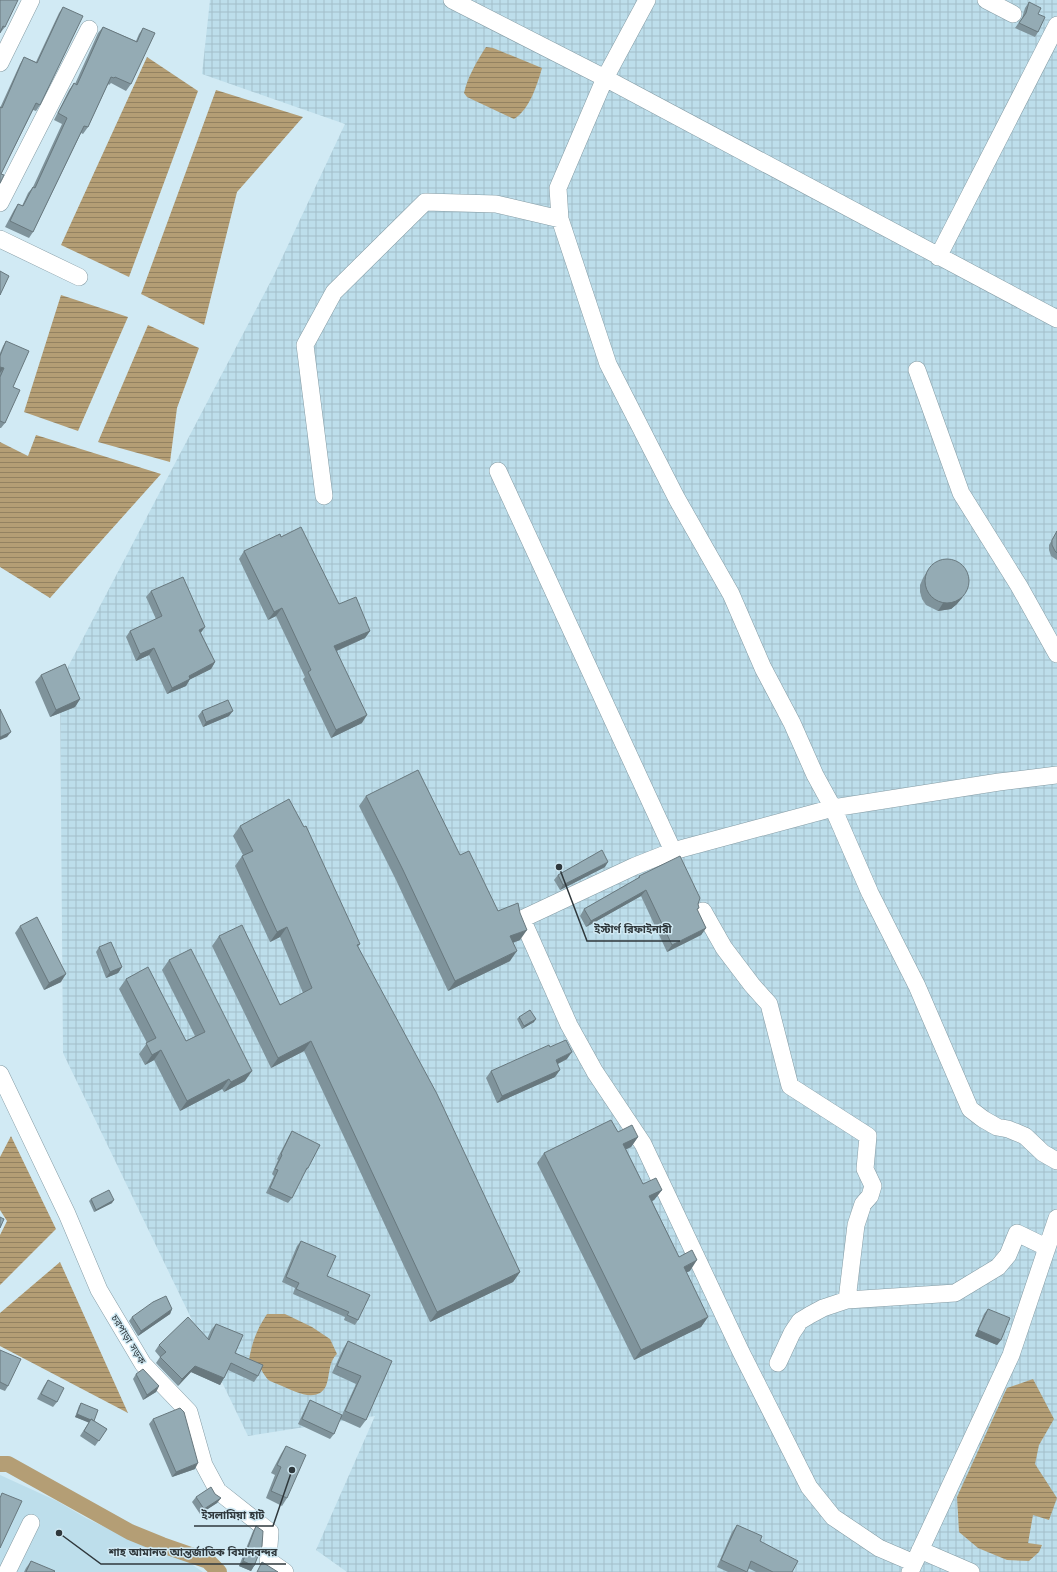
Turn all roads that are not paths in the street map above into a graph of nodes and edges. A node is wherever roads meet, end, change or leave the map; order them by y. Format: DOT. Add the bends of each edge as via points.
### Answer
graph roads {
  1 [pos="31,0"];
  2 [pos="452,0"];
  3 [pos="647,0"];
  4 [pos="986,0"];
  5 [pos="1013,14"];
  6 [pos="89,29"];
  7 [pos="1055,35"];
  8 [pos="0,63"];
  9 [pos="605,78"];
  10 [pos="0,203"];
  11 [pos="560,219"];
  12 [pos="0,239"];
  13 [pos="938,257"];
  14 [pos="79,277"];
  15 [pos="1057,319"];
  16 [pos="917,370"];
  17 [pos="498,471"];
  18 [pos="324,496"];
  19 [pos="1057,654"];
  20 [pos="1057,775"];
  21 [pos="833,808"];
  22 [pos="673,850"];
  23 [pos="703,911"];
  24 [pos="0,1074"];
  25 [pos="1057,1161"];
  26 [pos="1057,1218"];
  27 [pos="1046,1247"];
  28 [pos="847,1300"];
  29 [pos="778,1363"];
  30 [pos="31,1523"];
  31 [pos="914,1562"];
  32 [pos="7,1572"];
  33 [pos="285,1572"];
  34 [pos="971,1572"];
  1 -- 8 [label="street"];
  2 -- 9 [label="street"];
  3 -- 9 [label="street"];
  4 -- 5 [label="street"];
  6 -- 10 [label="street"];
  7 -- 13 [label="street"];
  9 -- 11 [label="street" via="558,188"];
  9 -- 13 [label="street"];
  11 -- 18 [label="street" via="496,204 425,202 334,292 305,345"];
  11 -- 21 [label="street" via="608,364 677,499 731,594 763,668"];
  12 -- 14 [label="street"];
  13 -- 15 [label="street"];
  16 -- 19 [label="street" via="960,493 1019,586"];
  17 -- 22 [label="street"];
  20 -- 21 [label="street"];
  21 -- 22 [label="street"];
  21 -- 25 [label="street" via="870,894 917,986 970,1109 997,1127 1025,1136 1043,1153"];
  22 -- 31 [label="street" via="522,919 569,1025 595,1072 643,1144 741,1352 809,1488 833,1517 879,1548"];
  23 -- 28 [label="street" via="724,948 769,1004 790,1086 868,1136 865,1169 873,1186 856,1225"];
  24 -- 33 [label="street, চরপাড়া সড়ক" via="67,1214 99,1290 143,1364 189,1412 204,1465 218,1491 270,1532 268,1560"];
  26 -- 27 [label="street"];
  27 -- 28 [label="street" via="1017,1233 1008,1255 998,1267 955,1293"];
  27 -- 31 [label="street" via="1011,1355"];
  28 -- 29 [label="street" via="823,1308 800,1321"];
  30 -- 32 [label="street"];
  31 -- 34 [label="street"];
}
